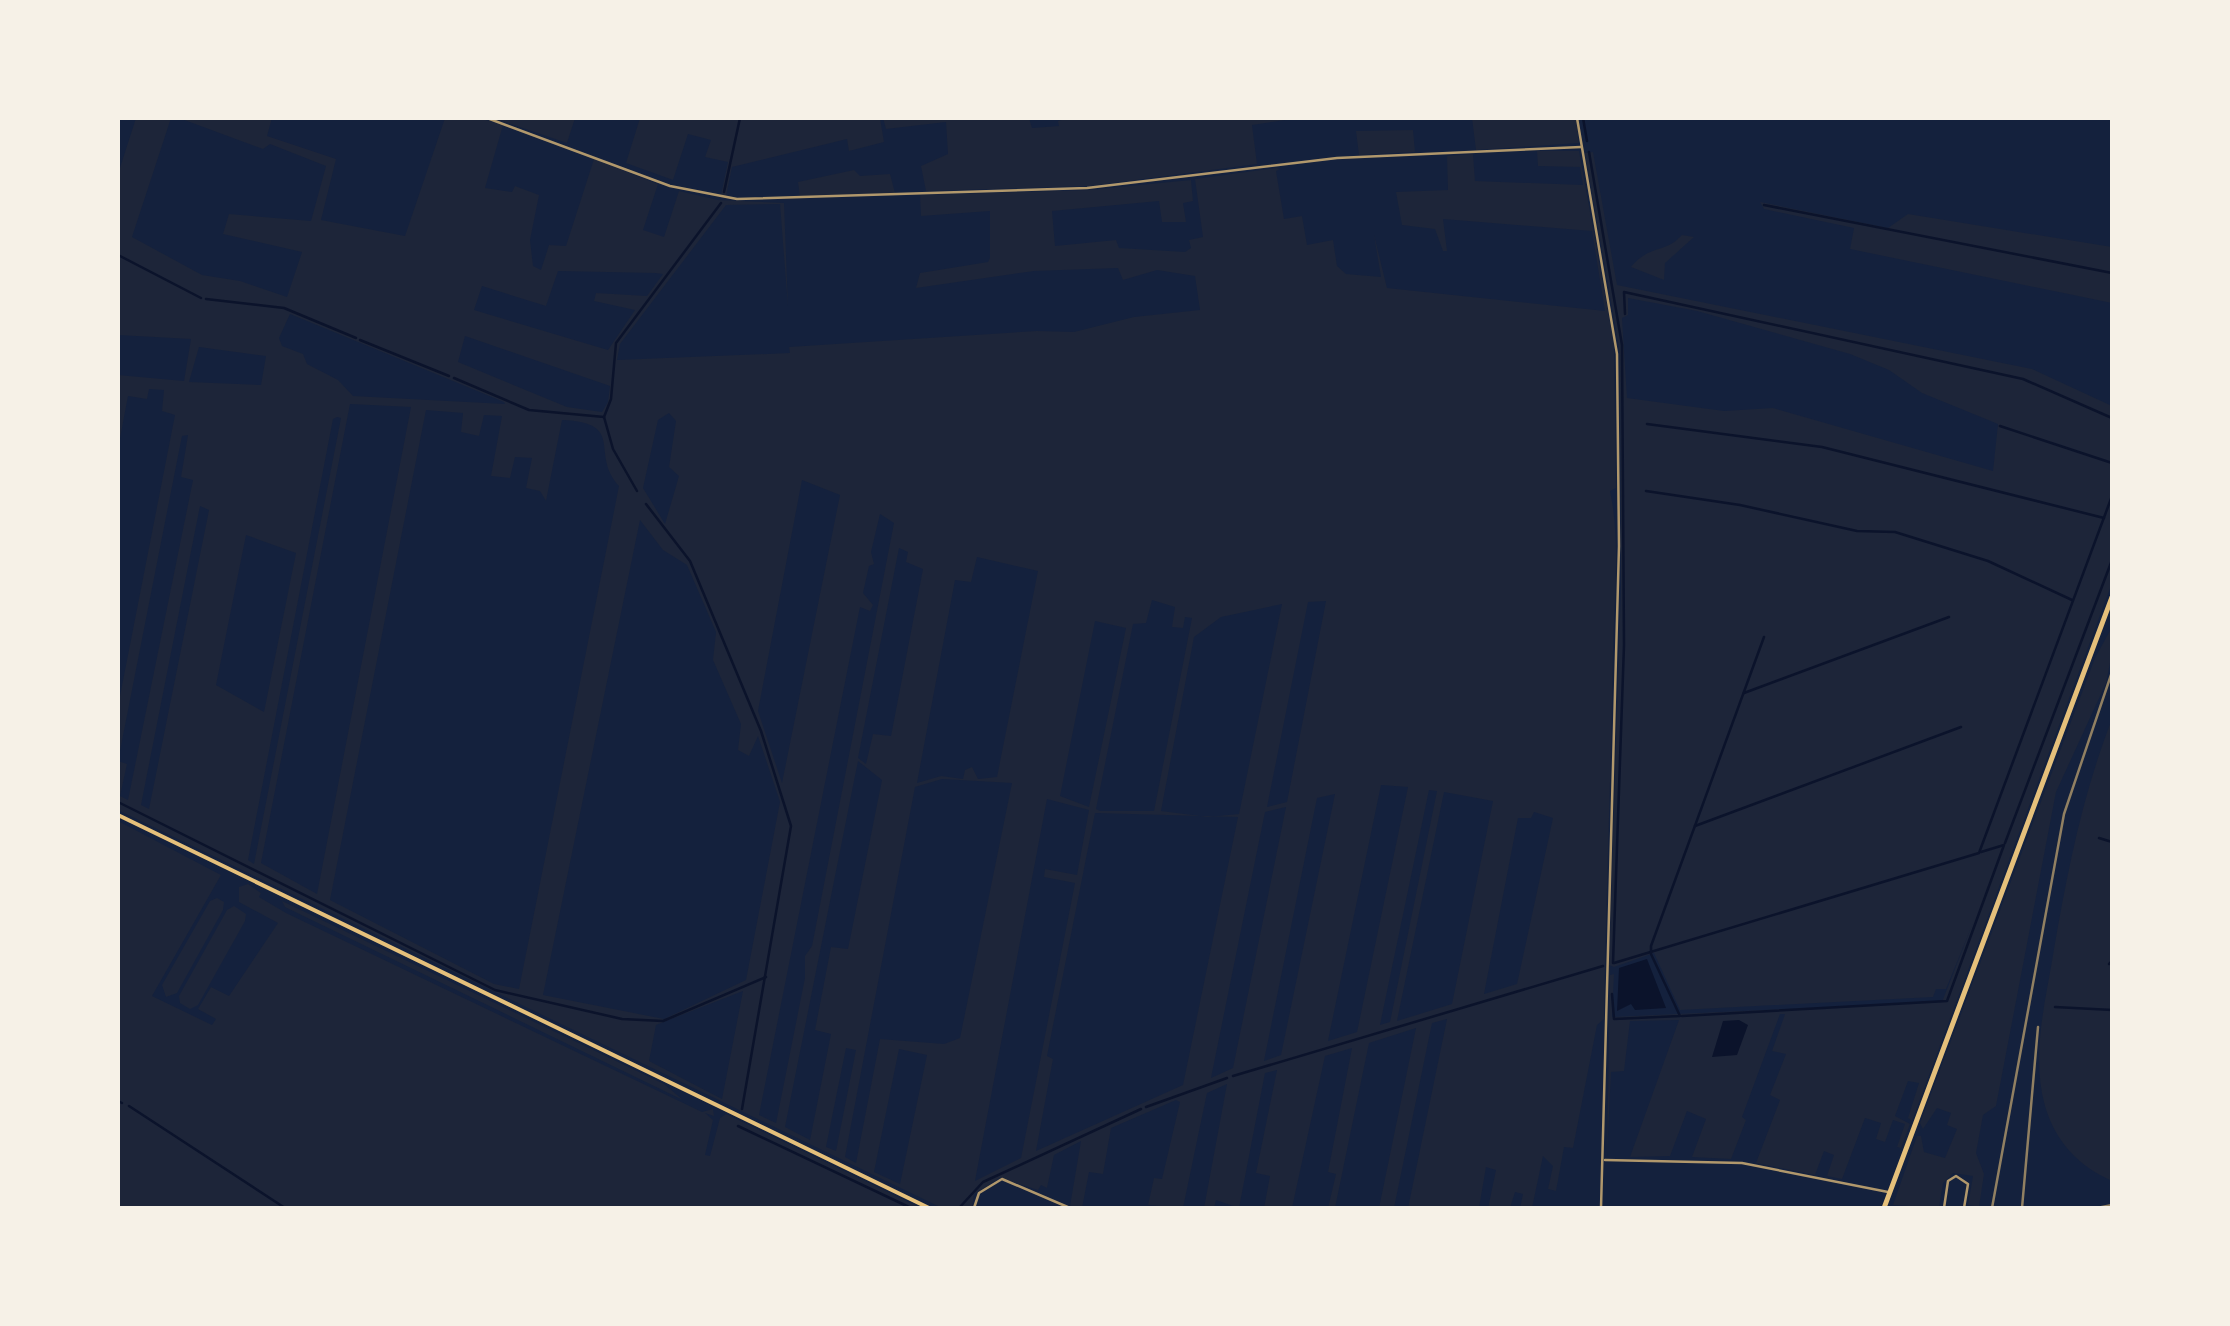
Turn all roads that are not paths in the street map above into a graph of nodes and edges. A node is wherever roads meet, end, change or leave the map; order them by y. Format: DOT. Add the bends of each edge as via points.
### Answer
graph roads {
  1 [pos="486,118"];
  2 [pos="1578,118"];
  3 [pos="1582,146"];
  4 [pos="2112,597"];
  5 [pos="118,815"];
  6 [pos="1602,1160"];
  7 [pos="1890,1193"];
  8 [pos="930,1208"];
  9 [pos="974,1208"];
  10 [pos="1070,1208"];
  11 [pos="1601,1208"];
  12 [pos="1884,1208"];
  13 [pos="1944,1208"];
  14 [pos="1964,1208"];
  1 -- 3 [label="street" via="686,191 736,199 1087,188 1338,158"];
  2 -- 3 [label="street"];
  3 -- 6 [label="street" via="1617,354 1617,638"];
  4 -- 7 [label="main road"];
  5 -- 8 [label="main road"];
  6 -- 7 [label="street" via="1742,1162"];
  6 -- 11 [label="street"];
  7 -- 12 [label="main road"];
  9 -- 10 [label="street" via="978,1193 1002,1179"];
  13 -- 14 [label="street" via="1948,1182 1956,1176 1968,1184"];
}
